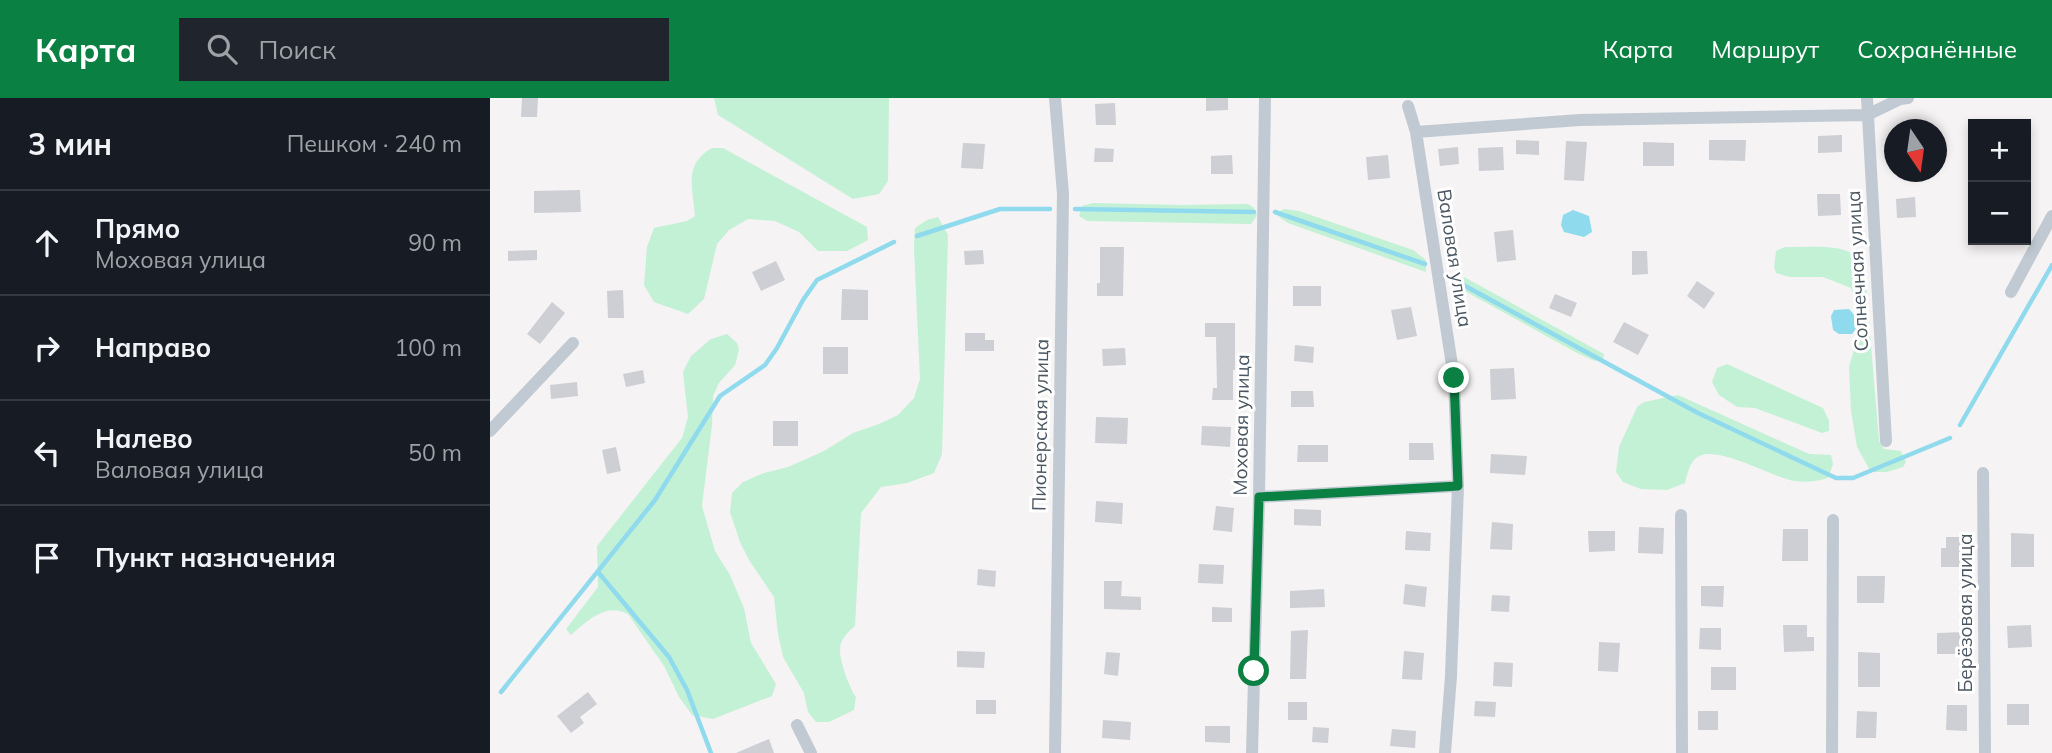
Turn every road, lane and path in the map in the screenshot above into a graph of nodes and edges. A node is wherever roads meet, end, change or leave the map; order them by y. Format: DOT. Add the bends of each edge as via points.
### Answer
graph roads {
  1 [pos="1055,98"];
  2 [pos="1265,98"];
  3 [pos="1867,98"];
  4 [pos="1908,98"];
  5 [pos="1408,106"];
  6 [pos="1867,115"];
  7 [pos="1416,132"];
  8 [pos="2052,216"];
  9 [pos="2011,292"];
  10 [pos="573,343"];
  11 [pos="490,431"];
  12 [pos="1886,441"];
  13 [pos="1983,473"];
  14 [pos="1458,486"];
  15 [pos="1259,497"];
  16 [pos="1681,515"];
  17 [pos="1833,520"];
  18 [pos="797,725"];
  19 [pos="811,753"];
  20 [pos="1055,753"];
  21 [pos="1252,753"];
  22 [pos="1444,753"];
  23 [pos="1682,753"];
  24 [pos="1832,753"];
  25 [pos="1985,753"];
  1 -- 20 [label="street, Пионерская улица" via="1063,194"];
  2 -- 15 [label="street, Моховая улица"];
  3 -- 6 [label="street, Солнечная улица"];
  4 -- 6 [label="street"];
  5 -- 7 [label="street, Валовая улица"];
  6 -- 7 [label="street" via="1602,119"];
  6 -- 12 [label="street, Солнечная улица"];
  7 -- 14 [label="street, Валовая улица" via="1454,378"];
  8 -- 9 [label="street"];
  10 -- 11 [label="street"];
  13 -- 25 [label="street, Берёзовая улица"];
  14 -- 15 [label="street"];
  14 -- 22 [label="street, Валовая улица"];
  15 -- 21 [label="street, Моховая улица"];
  16 -- 23 [label="street"];
  17 -- 24 [label="street"];
  18 -- 19 [label="street"];
}
